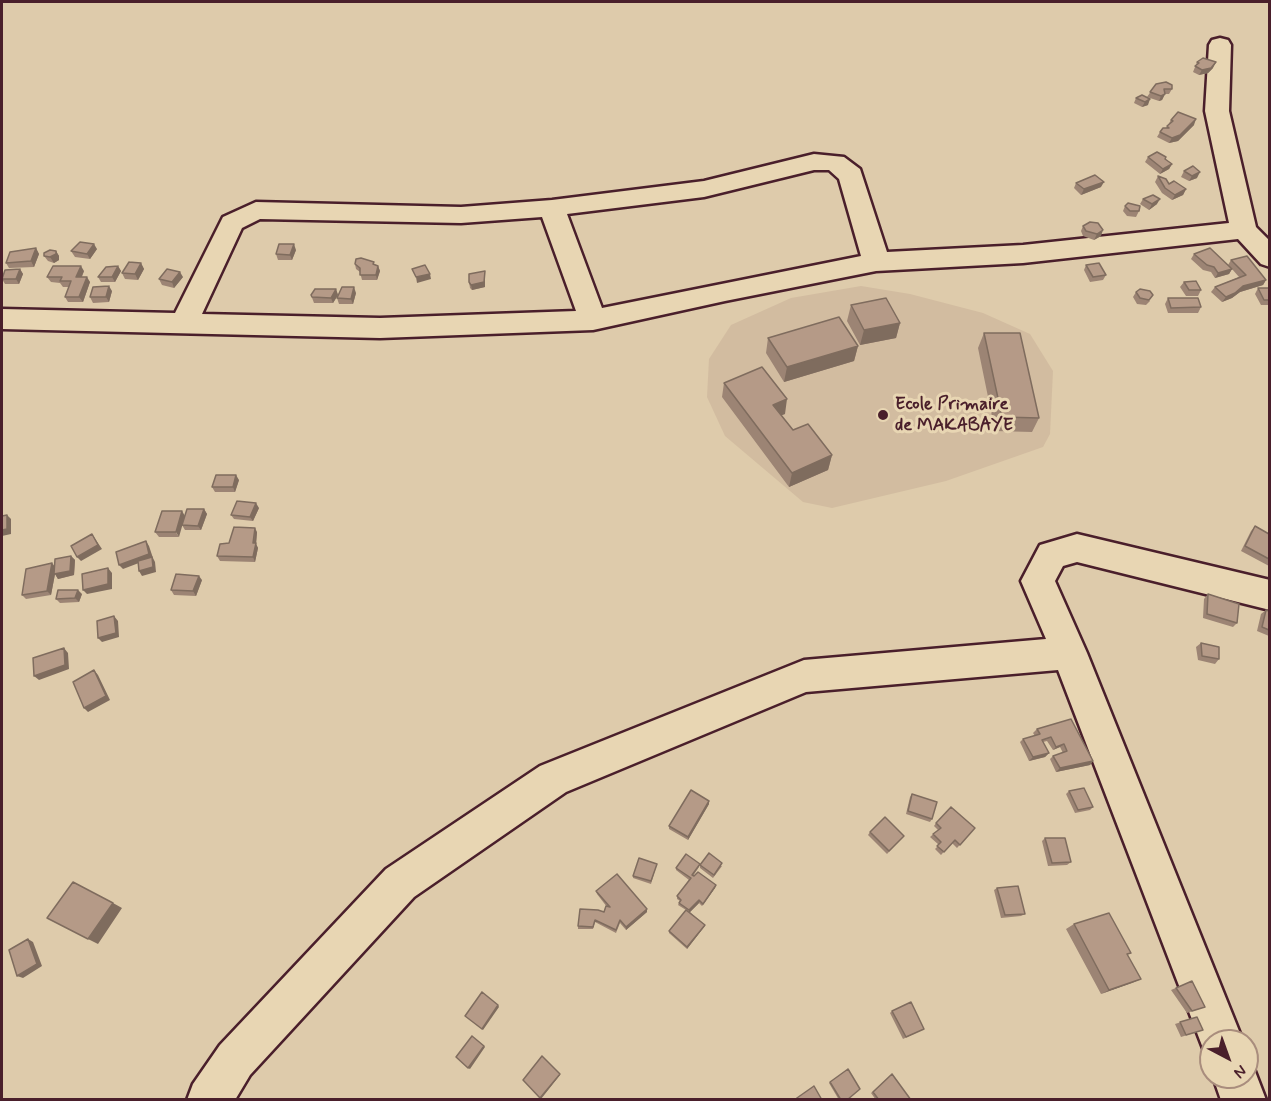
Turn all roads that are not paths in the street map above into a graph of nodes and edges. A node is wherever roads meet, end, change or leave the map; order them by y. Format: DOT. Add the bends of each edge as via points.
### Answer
graph roads {
  1 [pos="1220,45"];
  2 [pos="552,208"];
  3 [pos="1244,230"];
  4 [pos="1269,258"];
  5 [pos="876,262"];
  6 [pos="2,318"];
  7 [pos="593,320"];
  8 [pos="184,323"];
  9 [pos="1269,595"];
  10 [pos="1069,652"];
  11 [pos="1216,1029"];
  12 [pos="209,1100"];
  1 -- 3 [label="street" via="1217,111"];
  2 -- 5 [label="street" via="704,189 814,162 835,163 851,175"];
  2 -- 7 [label="street"];
  2 -- 8 [label="street" via="461,215 256,210 232,223"];
  3 -- 4 [label="street"];
  3 -- 5 [label="street" via="1023,254"];
  5 -- 7 [label="street"];
  6 -- 8 [label="street"];
  7 -- 8 [label="street" via="381,328"];
  9 -- 10 [label="street" via="1077,548 1052,555 1038,581"];
  10 -- 11 [label="street"];
  10 -- 12 [label="street" via="804,676 553,779 400,883 235,1060"];
}
